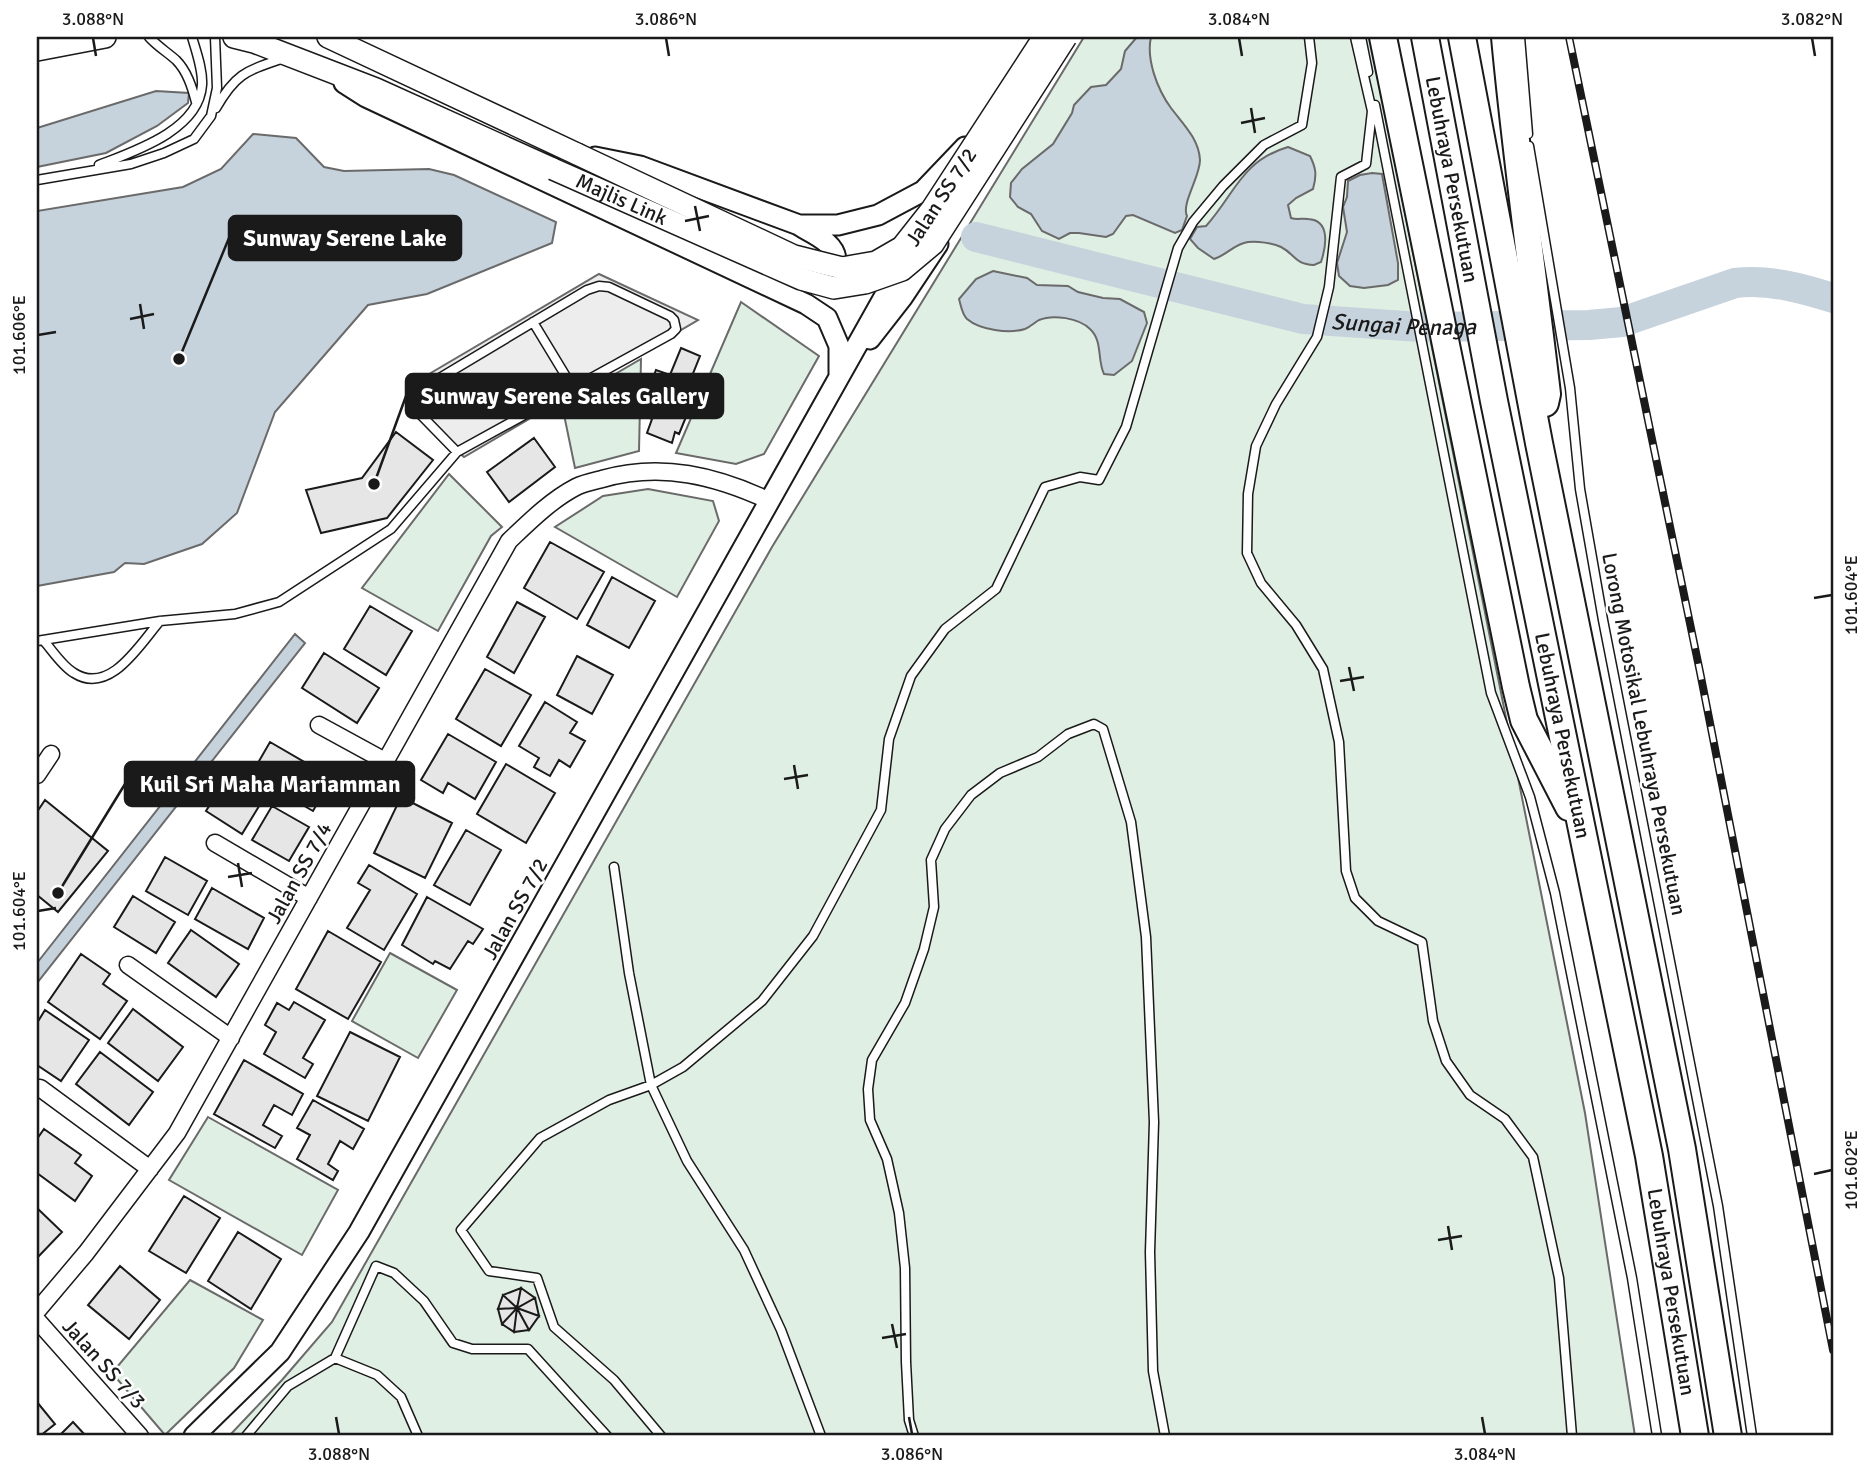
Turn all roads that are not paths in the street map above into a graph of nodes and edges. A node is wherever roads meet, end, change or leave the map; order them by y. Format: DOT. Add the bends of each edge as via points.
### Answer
graph roads {
  1 [pos="105,37"];
  2 [pos="149,37"];
  3 [pos="192,37"];
  4 [pos="215,37"];
  5 [pos="234,37"];
  6 [pos="328,37"];
  7 [pos="1046,37"];
  8 [pos="1066,37"];
  9 [pos="1074,37"];
  10 [pos="1309,37"];
  11 [pos="1355,37"];
  12 [pos="1361,37"];
  13 [pos="1384,37"];
  14 [pos="1425,37"];
  15 [pos="1462,37"];
  16 [pos="1505,37"];
  17 [pos="1520,37"];
  18 [pos="37,50"];
  19 [pos="290,56"];
  20 [pos="317,66"];
  21 [pos="197,105"];
  22 [pos="998,114"];
  23 [pos="211,116"];
  24 [pos="577,154"];
  25 [pos="83,171"];
  26 [pos="37,180"];
  27 [pos="799,225"];
  28 [pos="750,277"];
  29 [pos="533,323"];
  30 [pos="839,378"];
  31 [pos="573,388"];
  32 [pos="1539,443"];
  33 [pos="457,452"];
  34 [pos="771,501"];
  35 [pos="160,621"];
  36 [pos="40,641"];
  37 [pos="319,725"];
  38 [pos="51,754"];
  39 [pos="386,761"];
  40 [pos="37,775"];
  41 [pos="1584,837"];
  42 [pos="215,843"];
  43 [pos="614,867"];
  44 [pos="309,898"];
  45 [pos="128,965"];
  46 [pos="231,1038"];
  47 [pos="651,1085"];
  48 [pos="40,1088"];
  49 [pos="150,1169"];
  50 [pos="37,1311"];
  51 [pos="37,1320"];
  52 [pos="335,1358"];
  53 [pos="140,1436"];
  54 [pos="194,1436"];
  55 [pos="246,1436"];
  56 [pos="418,1436"];
  57 [pos="607,1436"];
  58 [pos="661,1436"];
  59 [pos="821,1436"];
  60 [pos="914,1436"];
  61 [pos="1164,1436"];
  62 [pos="1572,1436"];
  63 [pos="1657,1436"];
  64 [pos="1695,1436"];
  65 [pos="1728,1436"];
  66 [pos="1752,1436"];
  1 -- 18 [label="main road"];
  2 -- 21 [label="lane" via="177,61 190,80"];
  3 -- 21 [label="lane" via="202,84"];
  4 -- 23 [label="lane" via="217,88"];
  5 -- 19 [label="main road, Majlis Link"];
  6 -- 24 [label="main road, Majlis Link"];
  7 -- 22 [label="street, Jalan SS 7/2"];
  7 -- 24 [label="main road, Majlis Link, bridge" via="932,209 902,247 876,262 842,268 794,256"];
  8 -- 20 [label="main road, Majlis Link, bridge" via="933,244 902,270 834,288 801,279"];
  9 -- 30 [label="street, Jalan SS 7/2" via="902,298"];
  10 -- 47 [label="lane" via="1312,64 1302,125 1264,145 1223,186 1178,248 1126,428 1099,480 1080,477 1045,487 996,590 945,629 911,676 889,739 881,810 813,936 762,1001 683,1066"];
  11 -- 62 [label="lane" via="1372,111 1366,164 1341,177 1329,287 1317,337 1256,446 1248,494 1247,553 1261,583 1296,625 1323,669 1339,742 1346,871 1355,898 1378,921 1422,942 1433,1021 1446,1061 1470,1095 1504,1119 1533,1157 1559,1278"];
  12 -- 63 [label="lane" via="1491,693 1530,797 1555,893 1632,1278"];
  13 -- 41 [label="highway" via="1524,720"];
  14 -- 41 [label="highway, Lebuhraya Persekutuan"];
  15 -- 32 [label="highway, Lebuhraya Persekutuan"];
  16 -- 32 [label="highway" via="1547,394"];
  17 -- 66 [label="lane, Lorong Motosikal Lebuhraya Persekutuan" via="1529,145 1570,388 1580,489 1718,1206"];
  19 -- 20 [label="main road, Majlis Link"];
  19 -- 23 [label="lane" via="240,75"];
  20 -- 28 [label="street" via="366,97"];
  21 -- 25 [label="lane" via="185,123 128,154"];
  22 -- 27 [label="street" via="923,191 878,215 838,225"];
  22 -- 30 [label="street, Jalan SS 7/2" via="886,291"];
  23 -- 25 [label="lane" via="194,139 164,153"];
  24 -- 27 [label="street" via="640,166"];
  25 -- 26 [label="lane"];
  27 -- 28 [label="street" via="833,250 836,262 827,284 786,288"];
  28 -- 30 [label="street" via="827,318 839,346"];
  29 -- 31 [label="lane"];
  29 -- 31 [label="lane" via="599,286 674,320 676,329 671,334"];
  29 -- 33 [label="lane" via="423,388 415,401 418,412"];
  30 -- 34 [label="street, Jalan SS 7/2"];
  31 -- 33 [label="lane"];
  32 -- 65 [label="highway, Lebuhraya Persekutuan" via="1682,1149"];
  33 -- 35 [label="lane" via="391,530 279,602 235,614"];
  34 -- 39 [label="street, Jalan SS 7/4" via="732,484 668,470 620,474 577,486 509,541"];
  34 -- 54 [label="street, Jalan SS 7/2" via="359,1232 280,1352"];
  35 -- 36 [label="lane"];
  35 -- 36 [label="lane" via="122,666 107,676 74,674"];
  37 -- 39 [label="street"];
  38 -- 40 [label="street"];
  39 -- 44 [label="street, Jalan SS 7/4"];
  41 -- 64 [label="highway, Lebuhraya Persekutuan" via="1648,1156"];
  42 -- 44 [label="street"];
  43 -- 47 [label="lane"];
  44 -- 46 [label="street, Jalan SS 7/4"];
  45 -- 46 [label="street"];
  46 -- 49 [label="street, Jalan SS 7/4" via="177,1133"];
  47 -- 58 [label="lane" via="609,1100 540,1138 461,1230 489,1271 537,1278 554,1327 614,1380"];
  47 -- 59 [label="lane" via="687,1161 744,1250 781,1330"];
  48 -- 49 [label="street"];
  49 -- 50 [label="street, Jalan SS 7/4"];
  51 -- 53 [label="street, Jalan SS 7/3"];
  52 -- 55 [label="lane" via="288,1386"];
  52 -- 56 [label="lane" via="377,1375 401,1397"];
  52 -- 57 [label="lane" via="376,1266 394,1273 424,1301 453,1343 472,1349 528,1349"];
  60 -- 61 [label="lane" via="909,1420 901,1227 887,1159 870,1120 872,1060 905,1003 924,949 934,907 931,860 944,829 971,794 1000,773 1094,724 1103,729 1131,822 1146,937 1154,1122 1153,1371"];
}
